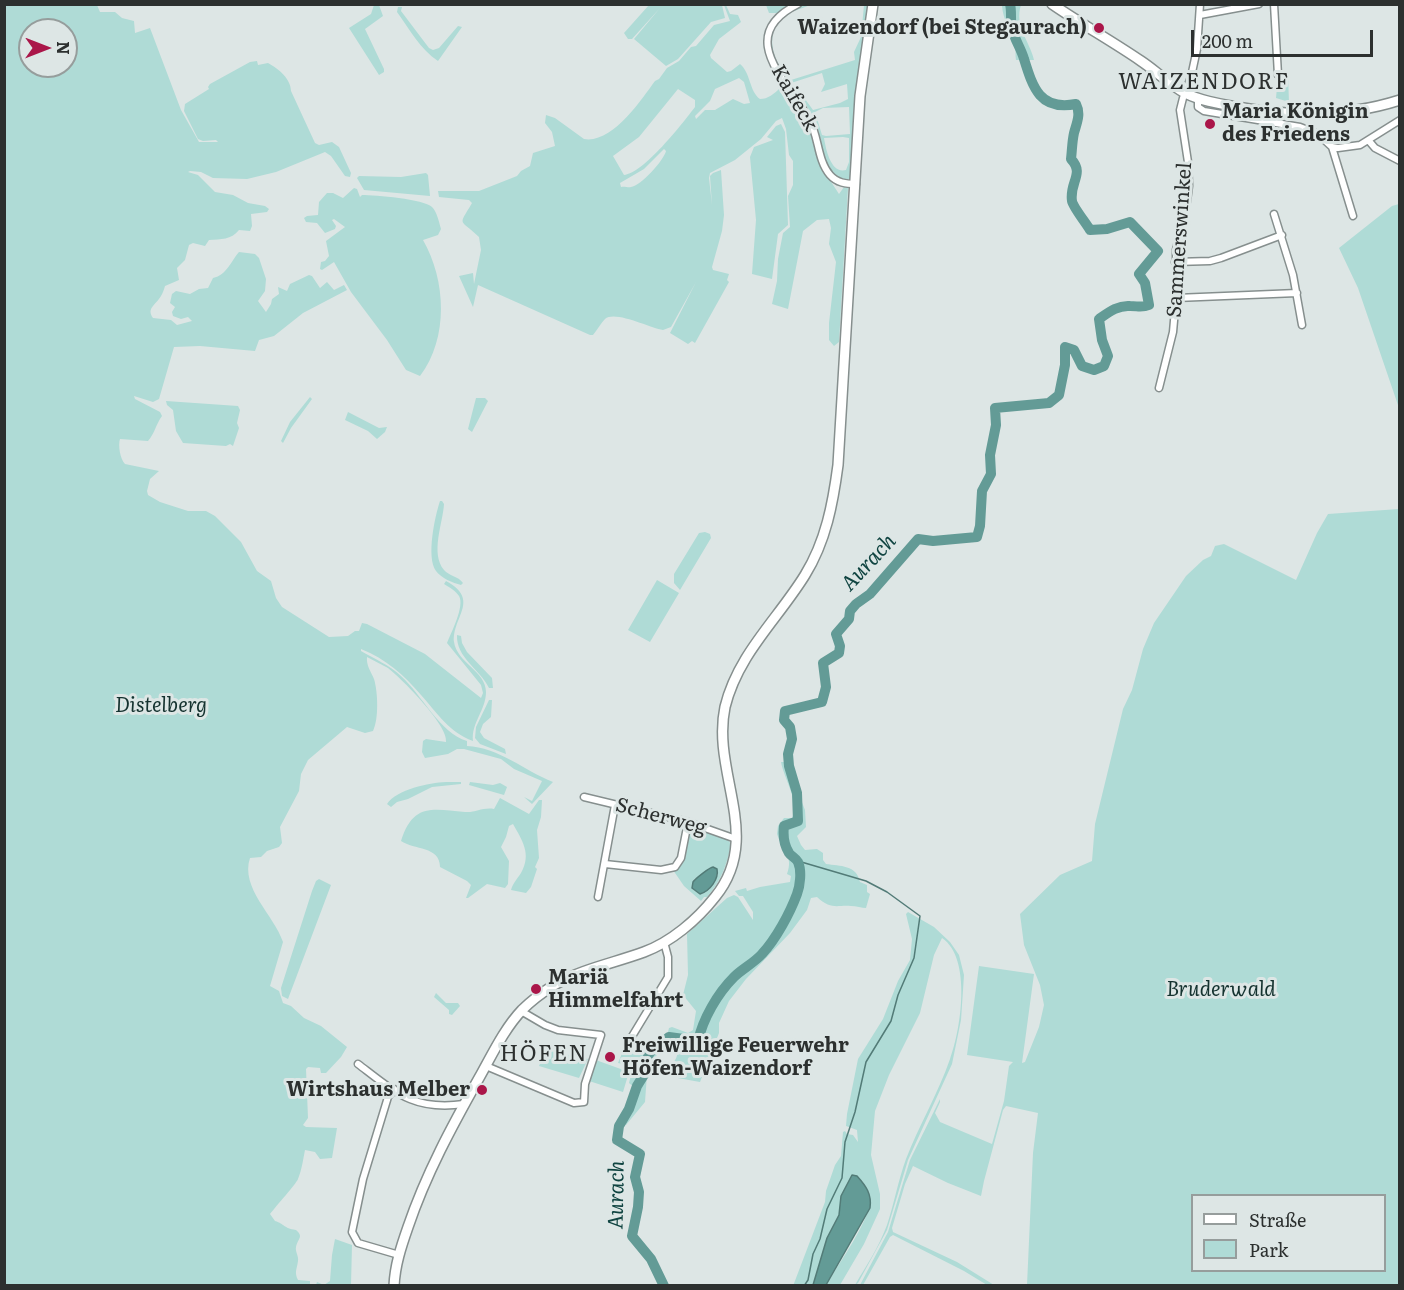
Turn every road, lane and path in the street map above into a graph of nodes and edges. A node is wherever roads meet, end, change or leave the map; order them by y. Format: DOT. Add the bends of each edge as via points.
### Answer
graph roads {
  1 [pos="798,4"];
  2 [pos="1052,4"];
  3 [pos="1200,4"];
  4 [pos="1259,4"];
  5 [pos="1274,4"];
  6 [pos="873,5"];
  7 [pos="1200,15"];
  8 [pos="1278,75"];
  9 [pos="1185,93"];
  10 [pos="1198,98"];
  11 [pos="1400,100"];
  12 [pos="1400,120"];
  13 [pos="1369,141"];
  14 [pos="1332,147"];
  15 [pos="1400,161"];
  16 [pos="856,184"];
  17 [pos="1274,214"];
  18 [pos="1353,216"];
  19 [pos="1282,236"];
  20 [pos="1175,262"];
  21 [pos="1297,293"];
  22 [pos="1176,298"];
  23 [pos="1302,325"];
  24 [pos="1159,388"];
  25 [pos="584,797"];
  26 [pos="615,805"];
  27 [pos="688,822"];
  28 [pos="737,835"];
  29 [pos="605,864"];
  30 [pos="598,897"];
  31 [pos="664,942"];
  32 [pos="521,1011"];
  33 [pos="628,1043"];
  34 [pos="358,1064"];
  35 [pos="486,1066"];
  36 [pos="394,1089"];
  37 [pos="464,1104"];
  38 [pos="399,1255"];
  39 [pos="394,1286"];
  1 -- 16 [label="street, Kaifeck" via="772,23 769,54 809,119 830,175 840,183"];
  2 -- 9 [label="street"];
  3 -- 7 [label="street, Sammerswinkel"];
  4 -- 7 [label="street"];
  5 -- 8 [label="street"];
  6 -- 16 [label="street" via="860,96"];
  7 -- 9 [label="street, Sammerswinkel" via="1195,63"];
  9 -- 10 [label="street"];
  9 -- 20 [label="street, Sammerswinkel" via="1180,117 1189,186"];
  10 -- 11 [label="street" via="1267,112 1304,114 1354,111"];
  10 -- 14 [label="street" via="1198,107 1204,111 1300,127 1318,134"];
  12 -- 13 [label="street"];
  13 -- 14 [label="street" via="1353,147"];
  13 -- 15 [label="street"];
  14 -- 18 [label="street"];
  16 -- 28 [label="street" via="838,465 830,516 806,574 747,654 728,696 724,750"];
  17 -- 19 [label="street"];
  19 -- 20 [label="street" via="1210,261"];
  19 -- 21 [label="street"];
  20 -- 22 [label="street, Sammerswinkel"];
  21 -- 22 [label="street"];
  21 -- 23 [label="street"];
  22 -- 24 [label="street, Sammerswinkel" via="1173,332"];
  25 -- 26 [label="street, Scherweg"];
  26 -- 27 [label="street, Scherweg"];
  26 -- 29 [label="street"];
  27 -- 28 [label="street, Scherweg"];
  27 -- 29 [label="street" via="681,858 675,867 661,870"];
  28 -- 31 [label="street" via="733,862 723,886 693,919"];
  29 -- 30 [label="street"];
  31 -- 32 [label="street" via="570,977"];
  31 -- 33 [label="street" via="668,977"];
  32 -- 35 [label="street"];
  32 -- 35 [label="street" via="558,1030 601,1035 585,1084 584,1102 574,1103"];
  34 -- 36 [label="street"];
  35 -- 37 [label="street"];
  36 -- 37 [label="street" via="421,1104"];
  36 -- 38 [label="street" via="388,1097 363,1179 352,1232 358,1243"];
  37 -- 38 [label="street" via="418,1197"];
  38 -- 39 [label="street"];
}
